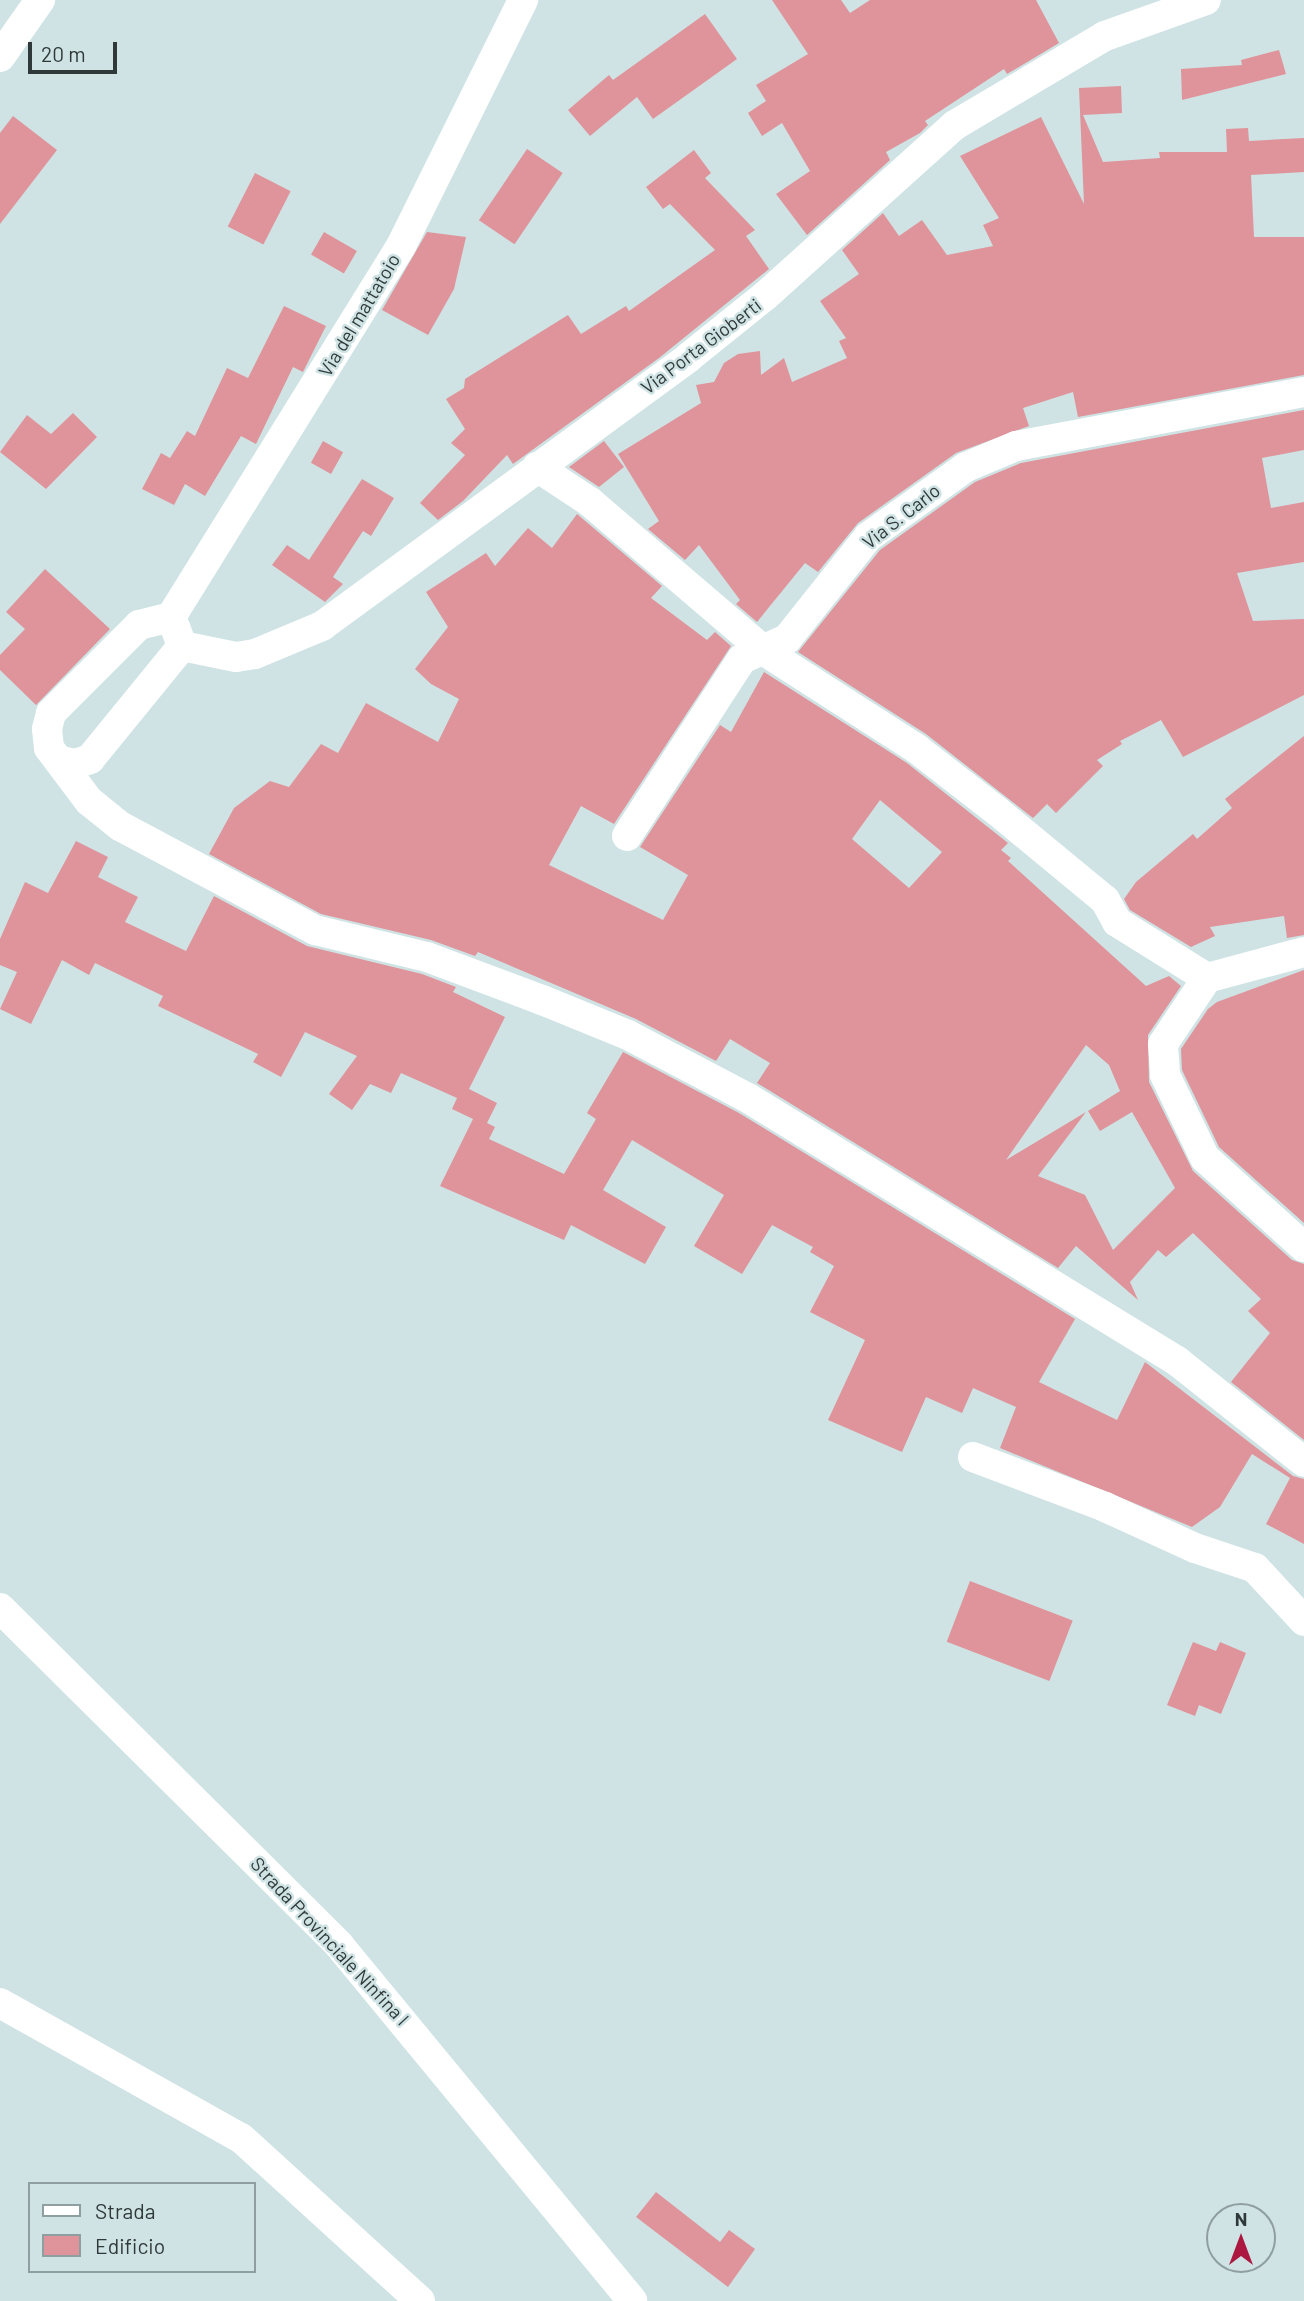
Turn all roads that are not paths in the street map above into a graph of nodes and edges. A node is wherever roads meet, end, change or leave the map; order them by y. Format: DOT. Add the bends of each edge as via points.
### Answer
graph roads {
  1 [pos="40,0"];
  2 [pos="523,0"];
  3 [pos="1206,0"];
  4 [pos="0,57"];
  5 [pos="1304,392"];
  6 [pos="537,467"];
  7 [pos="171,617"];
  8 [pos="182,646"];
  9 [pos="763,650"];
  10 [pos="61,761"];
  11 [pos="627,836"];
  12 [pos="1304,952"];
  13 [pos="1207,978"];
  14 [pos="1304,1247"];
  15 [pos="974,1457"];
  16 [pos="1304,1462"];
  17 [pos="0,1608"];
  18 [pos="1304,1621"];
  19 [pos="0,2003"];
  20 [pos="420,2301"];
  21 [pos="632,2301"];
  1 -- 4 [label="street"];
  2 -- 7 [label="street, Via del mattatoio" via="401,246"];
  3 -- 6 [label="street, Via Porta Gioberti" via="1105,36 955,125 765,296"];
  5 -- 9 [label="street, Via S. Carlo" via="1016,446 966,467 868,537 787,639"];
  6 -- 8 [label="street, Via Porta Gioberti" via="322,625 255,654 236,657"];
  6 -- 9 [label="street" via="590,502"];
  7 -- 8 [label="street"];
  7 -- 10 [label="street" via="139,625 51,713 49,748"];
  8 -- 10 [label="street" via="90,760"];
  9 -- 11 [label="street, Via S. Carlo" via="742,659"];
  9 -- 13 [label="street" via="917,748 1105,900 1117,922"];
  10 -- 16 [label="street" via="89,801 120,826 315,930 427,957 542,1000 628,1035 748,1098 1177,1361"];
  12 -- 13 [label="street"];
  13 -- 14 [label="street" via="1163,1044 1166,1075 1205,1158"];
  15 -- 18 [label="street" via="1255,1568"];
  17 -- 21 [label="street, Strada Provinciale Ninfina I" via="357,1965"];
  19 -- 20 [label="street" via="241,2138"];
}
